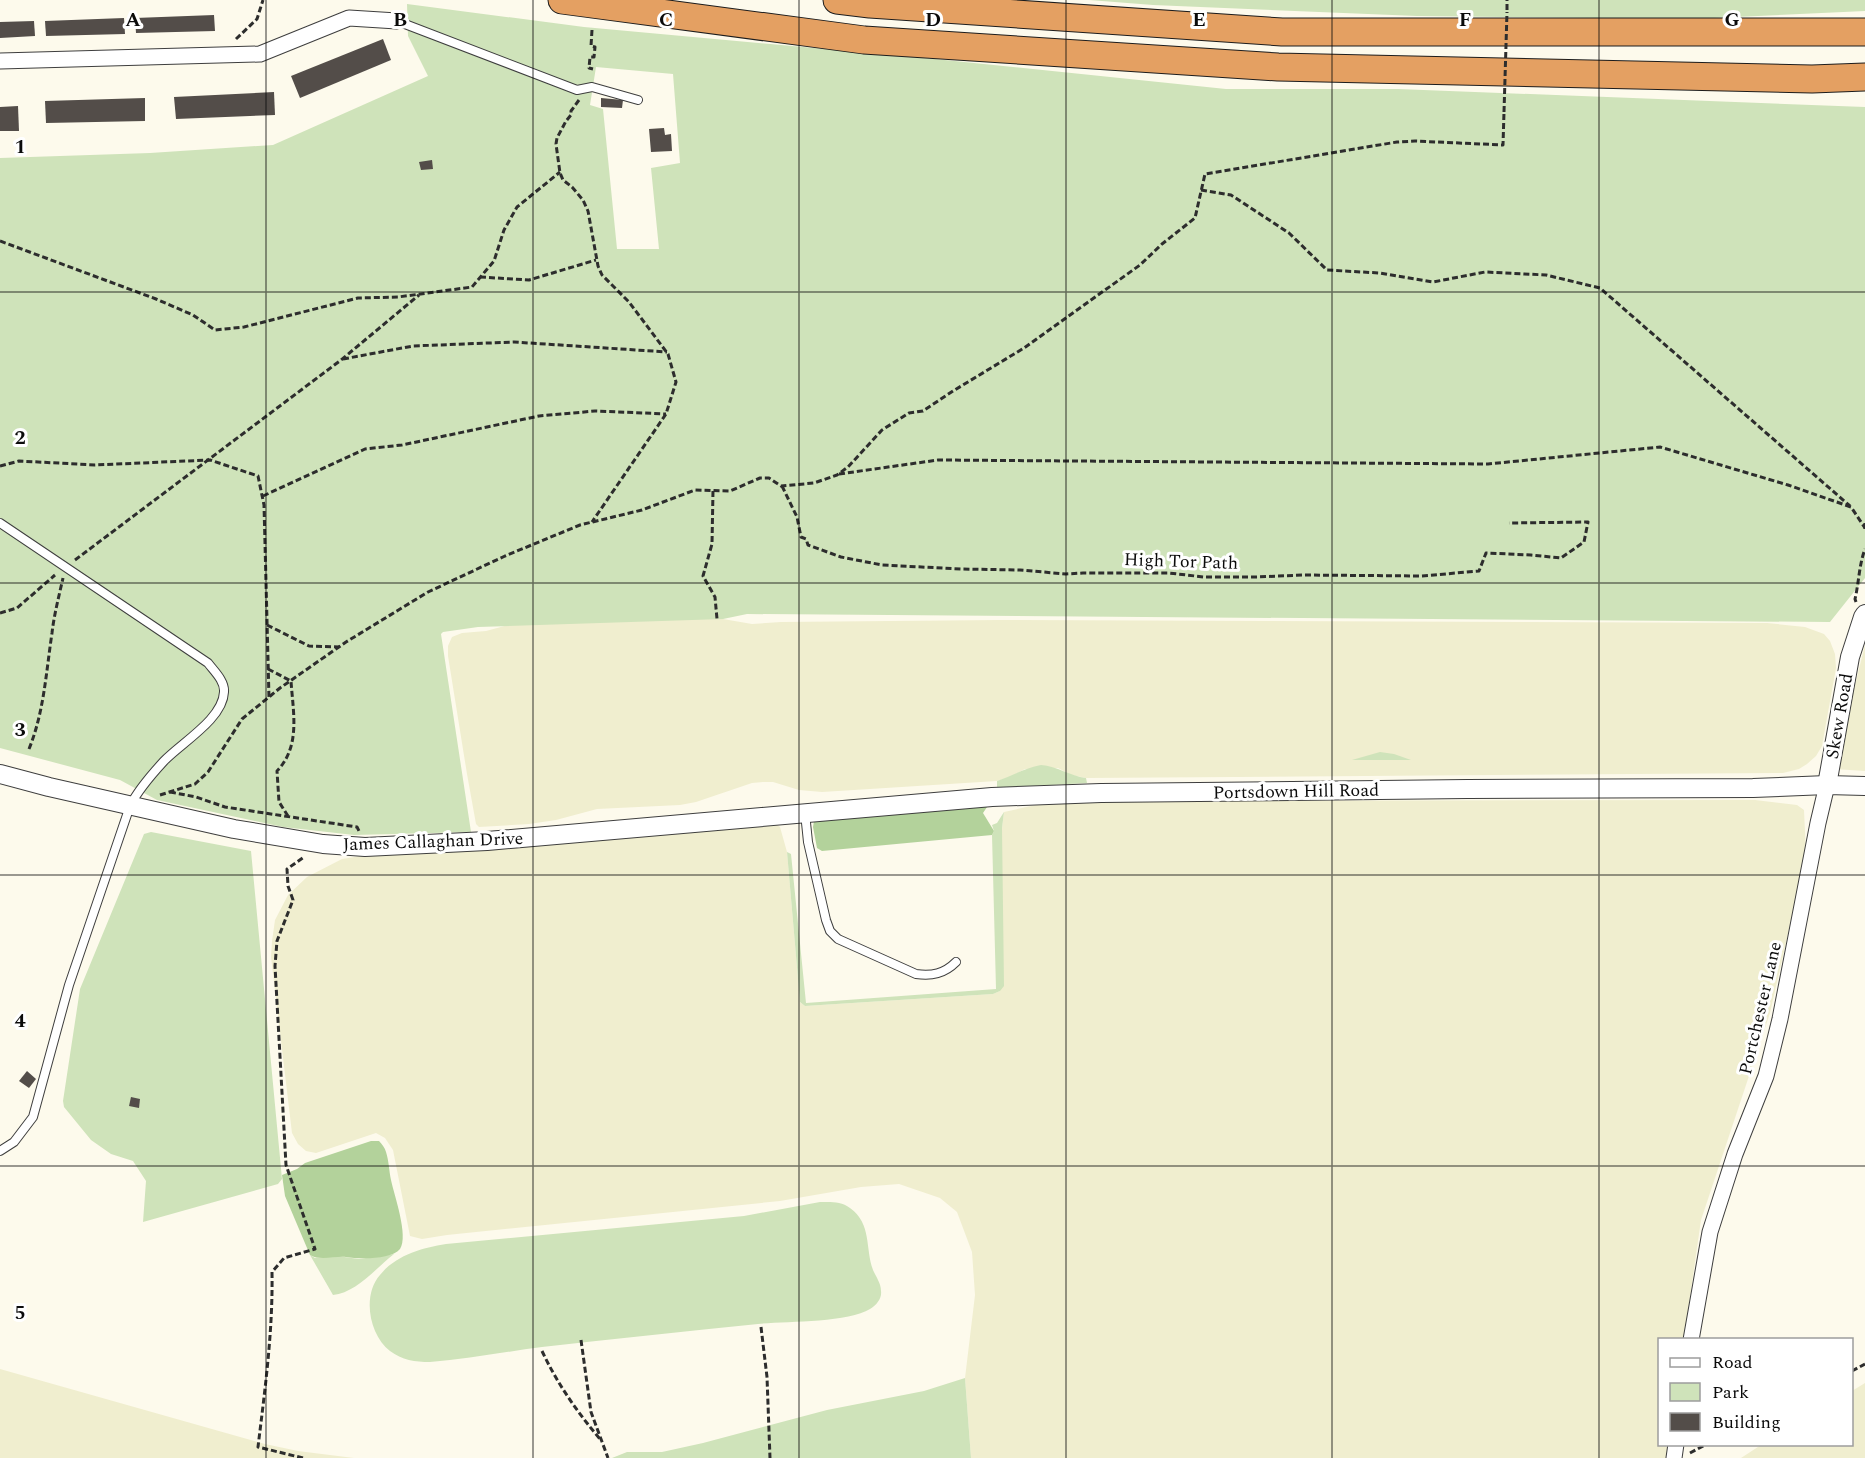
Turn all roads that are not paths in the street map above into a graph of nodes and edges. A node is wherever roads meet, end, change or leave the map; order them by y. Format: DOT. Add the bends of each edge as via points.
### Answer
graph roads {
  1 [pos="562,0"];
  2 [pos="837,0"];
  3 [pos="396,21"];
  4 [pos="1865,32"];
  5 [pos="0,61"];
  6 [pos="1865,77"];
  7 [pos="638,100"];
  8 [pos="0,524"];
  9 [pos="1864,615"];
  10 [pos="0,774"];
  11 [pos="1827,785"];
  12 [pos="1865,786"];
  13 [pos="130,806"];
  14 [pos="805,813"];
  15 [pos="728,820"];
  16 [pos="956,962"];
  17 [pos="0,1151"];
  18 [pos="1691,1338"];
  1 -- 6 [label="highway" via="864,40 1278,68"];
  2 -- 4 [label="highway" via="1282,32"];
  3 -- 5 [label="street" via="350,18 260,54"];
  3 -- 7 [label="lane" via="577,90 592,87"];
  8 -- 13 [label="lane" via="208,663 220,679 224,691 212,718 165,761"];
  9 -- 11 [label="street, Skew Road" via="1850,657"];
  10 -- 13 [label="street, James Callaghan Drive"];
  11 -- 12 [label="street, Portsdown Hill Road"];
  11 -- 14 [label="street, Portsdown Hill Road" via="1090,794 992,797"];
  11 -- 18 [label="street, Portchester Lane" via="1780,1020 1766,1076 1710,1232"];
  13 -- 15 [label="street, James Callaghan Drive" via="244,831 365,847 498,841"];
  13 -- 17 [label="lane" via="69,985 33,1118 14,1142"];
  14 -- 15 [label="street, Portsdown Hill Road"];
  14 -- 16 [label="lane" via="808,842 833,935 916,974 940,973"];
}
